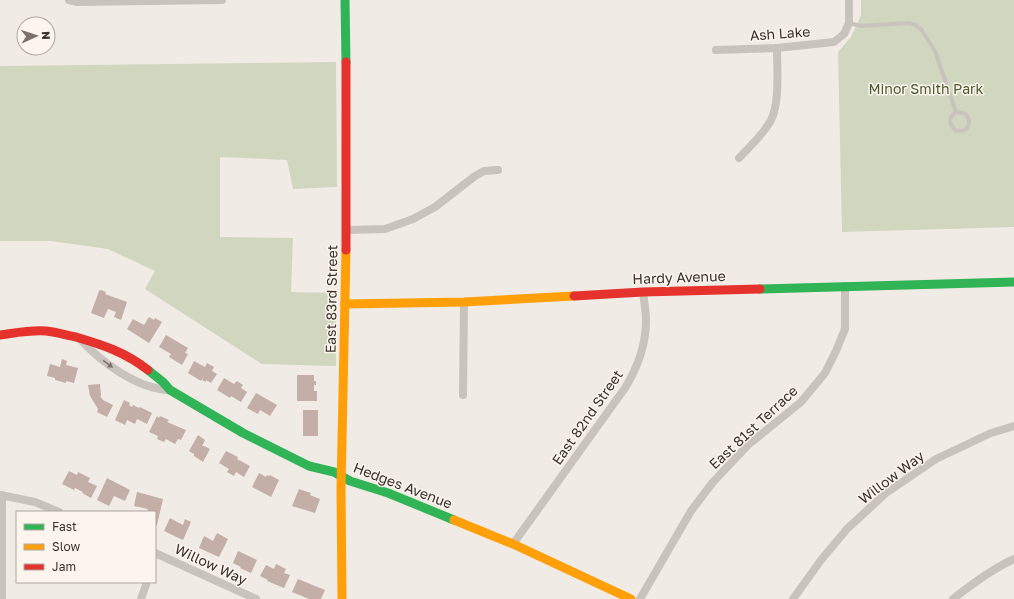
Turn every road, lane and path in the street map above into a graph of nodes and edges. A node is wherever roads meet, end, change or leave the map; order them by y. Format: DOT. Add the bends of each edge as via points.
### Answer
graph roads {
  1 [pos="70,0"];
  2 [pos="181,0"];
  3 [pos="222,0"];
  4 [pos="345,0"];
  5 [pos="849,0"];
  6 [pos="849,23"];
  7 [pos="777,48"];
  8 [pos="716,50"];
  9 [pos="956,112"];
  10 [pos="739,158"];
  11 [pos="498,170"];
  12 [pos="347,230"];
  13 [pos="1014,282"];
  14 [pos="845,286"];
  15 [pos="643,292"];
  16 [pos="464,302"];
  17 [pos="345,304"];
  18 [pos="0,335"];
  19 [pos="79,338"];
  20 [pos="170,390"];
  21 [pos="463,395"];
  22 [pos="1014,426"];
  23 [pos="342,476"];
  24 [pos="1,495"];
  25 [pos="57,511"];
  26 [pos="513,544"];
  27 [pos="156,555"];
  28 [pos="1014,559"];
  29 [pos="147,583"];
  30 [pos="2,599"];
  31 [pos="141,599"];
  32 [pos="256,599"];
  33 [pos="342,599"];
  34 [pos="631,599"];
  35 [pos="640,599"];
  36 [pos="793,599"];
  37 [pos="953,599"];
  1 -- 2 [label="street"];
  2 -- 3 [label="street"];
  4 -- 12 [label="street, East 83rd Street"];
  5 -- 6 [label="street"];
  6 -- 7 [label="street, Ash Lake" via="844,34 834,42"];
  6 -- 9 [label="lane" via="861,26 909,24 921,29 935,50"];
  7 -- 8 [label="street, Ash Lake"];
  7 -- 10 [label="street" via="776,104 772,119"];
  9 -- 9 [label="lane" via="952,115 951,126 955,130 967,129 968,117"];
  11 -- 12 [label="street" via="484,171 475,176 435,207 413,219 385,229"];
  12 -- 17 [label="street, East 83rd Street"];
  13 -- 14 [label="street, Hardy Avenue"];
  14 -- 15 [label="street, Hardy Avenue"];
  14 -- 35 [label="street, East 81st Terrace" via="845,329 825,373 801,402 748,445 713,482 691,511"];
  15 -- 16 [label="street, Hardy Avenue"];
  15 -- 26 [label="street, East 82nd Street" via="645,335 634,374"];
  16 -- 17 [label="street, Hardy Avenue"];
  16 -- 21 [label="street"];
  17 -- 23 [label="street, East 83rd Street"];
  18 -- 19 [label="street, Hedges Avenue" via="42,331 60,332"];
  19 -- 20 [label="street, Hedges Avenue" via="134,360 154,373"];
  19 -- 20 [label="street, one-way" via="108,365 148,386"];
  20 -- 23 [label="street, Hedges Avenue" via="243,434 309,466"];
  22 -- 36 [label="street, Willow Way" via="990,433 936,459 886,493 846,529"];
  23 -- 26 [label="street, Hedges Avenue"];
  23 -- 33 [label="street, East 83rd Street"];
  24 -- 25 [label="street" via="35,502"];
  24 -- 30 [label="street"];
  26 -- 34 [label="street, Hedges Avenue"];
  27 -- 32 [label="street, Willow Way"];
  28 -- 37 [label="street" via="973,583"];
  29 -- 31 [label="street"];
}
